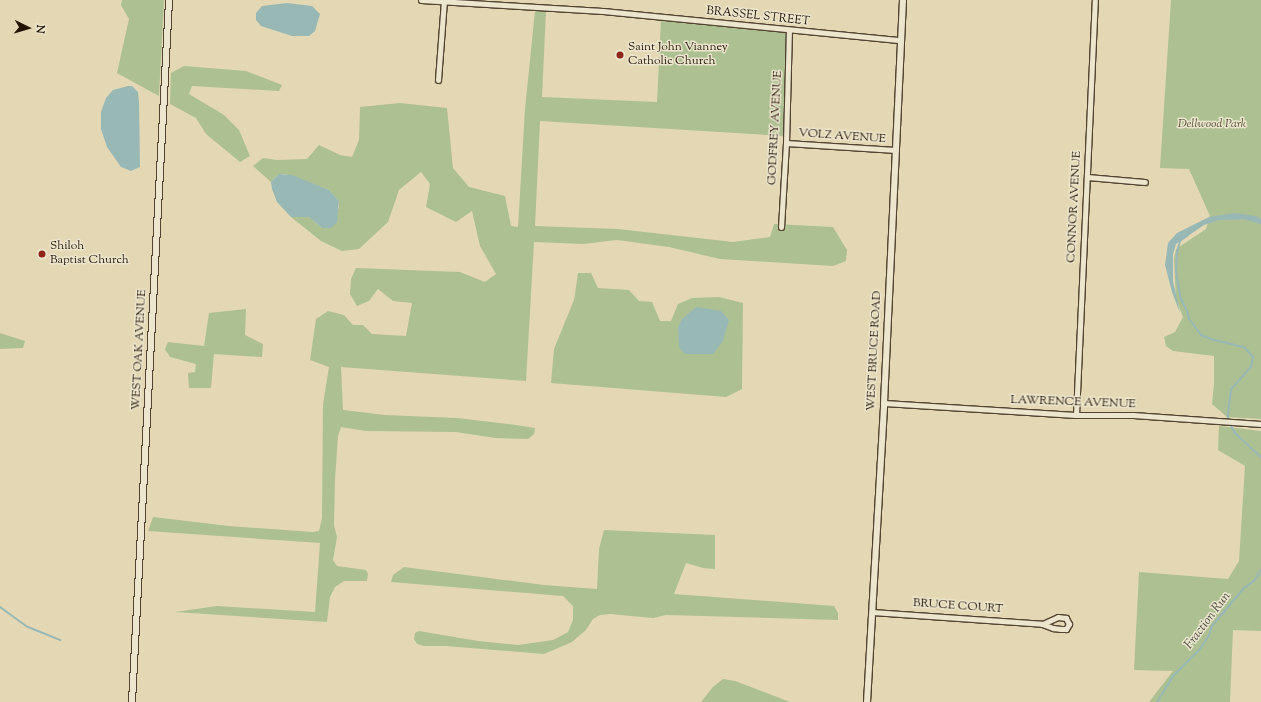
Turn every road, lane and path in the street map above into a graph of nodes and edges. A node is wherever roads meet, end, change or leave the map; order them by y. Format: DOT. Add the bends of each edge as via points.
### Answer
graph roads {
  1 [pos="169,0"];
  2 [pos="421,0"];
  3 [pos="903,0"];
  4 [pos="1095,0"];
  5 [pos="444,1"];
  6 [pos="533,3"];
  7 [pos="790,30"];
  8 [pos="901,40"];
  9 [pos="438,80"];
  10 [pos="786,143"];
  11 [pos="896,150"];
  12 [pos="1087,177"];
  13 [pos="1145,182"];
  14 [pos="780,227"];
  15 [pos="884,403"];
  16 [pos="1076,414"];
  17 [pos="1261,424"];
  18 [pos="872,612"];
  19 [pos="1042,624"];
  20 [pos="132,702"];
  21 [pos="867,702"];
  1 -- 20 [label="street, WEST OAK AVENUE"];
  2 -- 5 [label="street, BRASSEL STREET"];
  3 -- 8 [label="street, WEST BRUCE ROAD"];
  4 -- 12 [label="street, CONNOR AVENUE"];
  5 -- 6 [label="street, BRASSEL STREET"];
  5 -- 9 [label="street"];
  6 -- 7 [label="street, BRASSEL STREET"];
  7 -- 8 [label="street, BRASSEL STREET"];
  7 -- 10 [label="street, GODFREY AVENUE"];
  8 -- 11 [label="street, WEST BRUCE ROAD"];
  10 -- 11 [label="street, VOLZ AVENUE"];
  10 -- 14 [label="street, GODFREY AVENUE"];
  11 -- 15 [label="street, WEST BRUCE ROAD"];
  12 -- 13 [label="street"];
  12 -- 16 [label="street, CONNOR AVENUE"];
  15 -- 16 [label="street, LAWRENCE AVENUE"];
  15 -- 18 [label="street, WEST BRUCE ROAD"];
  16 -- 17 [label="street, LAWRENCE AVENUE" via="1114,414"];
  18 -- 19 [label="street, BRUCE COURT"];
  18 -- 21 [label="street, WEST BRUCE ROAD"];
  19 -- 19 [label="street, BRUCE COURT" via="1061,630 1066,629 1069,624 1066,618 1058,617"];
}
